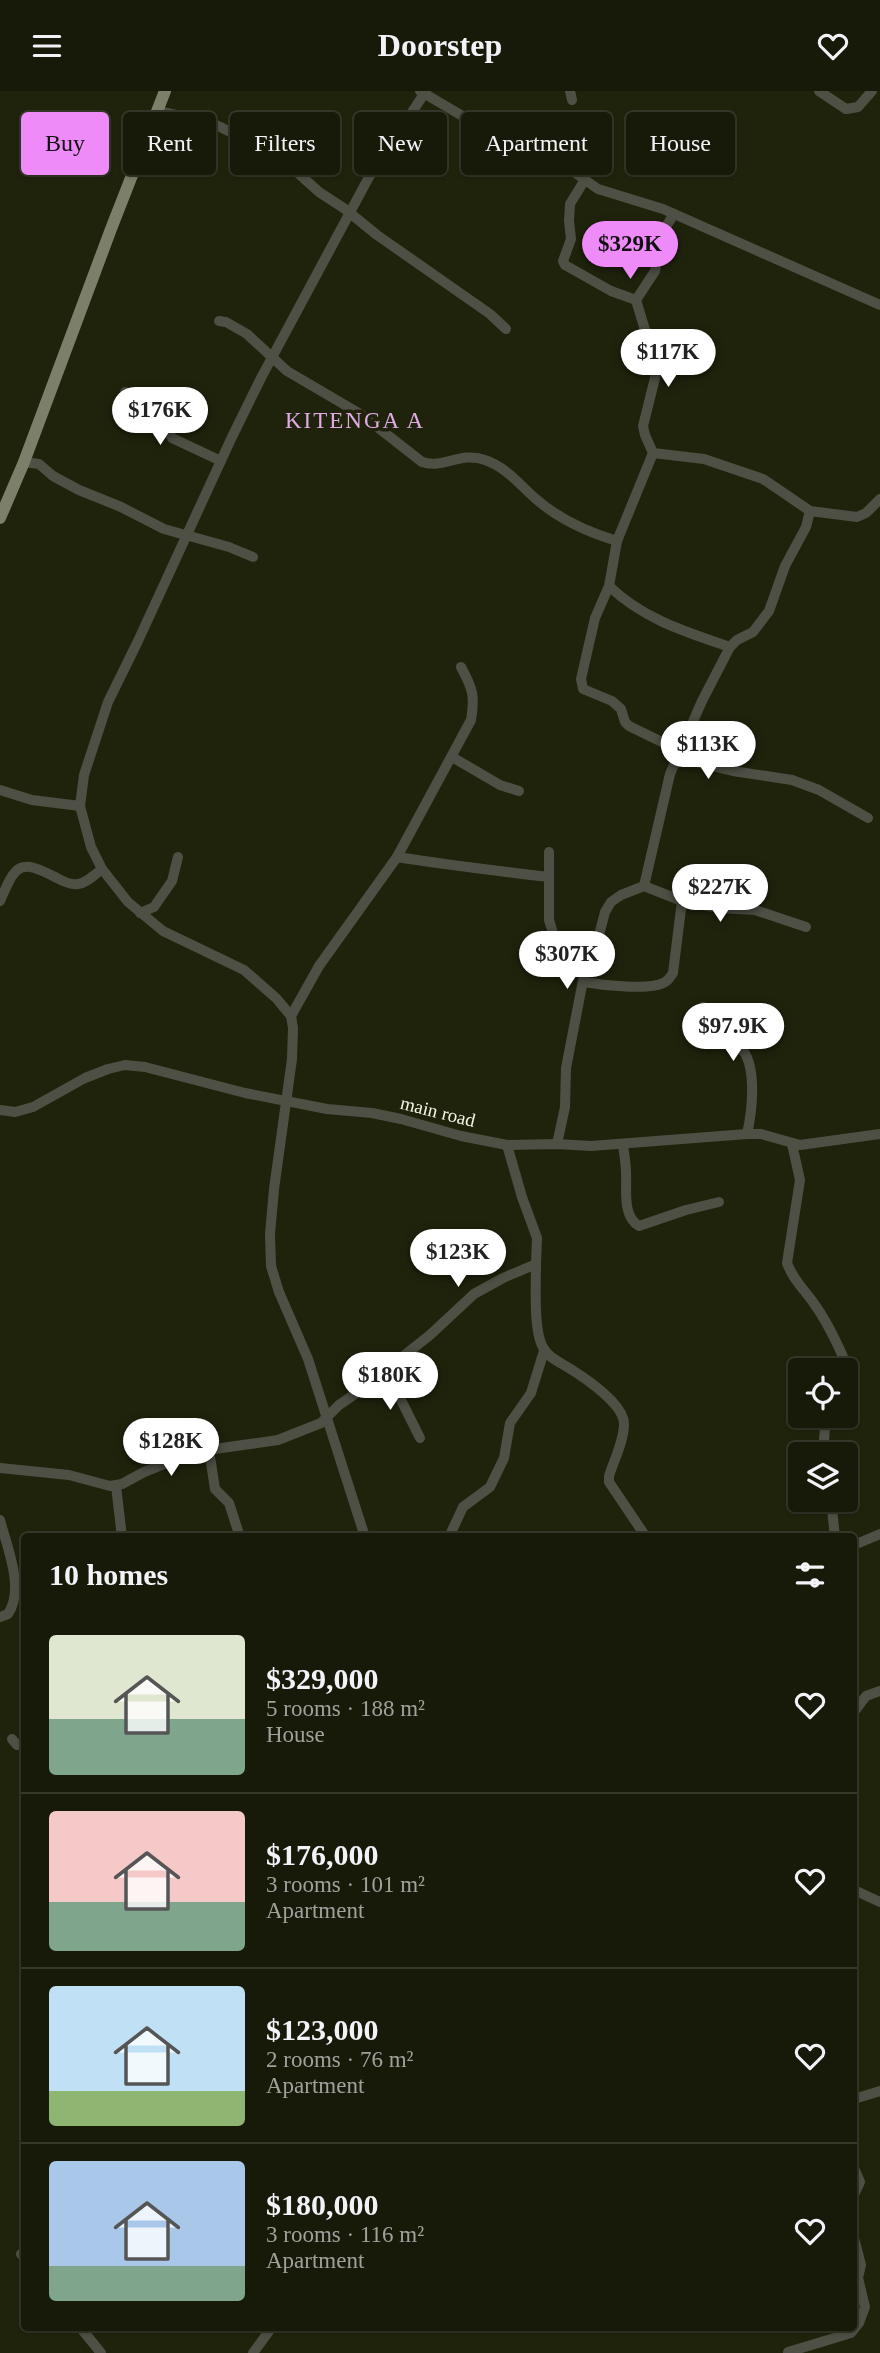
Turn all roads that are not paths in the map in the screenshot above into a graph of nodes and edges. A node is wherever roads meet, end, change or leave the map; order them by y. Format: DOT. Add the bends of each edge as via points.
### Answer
graph roads {
  1 [pos="165,91"];
  2 [pos="819,91"];
  3 [pos="872,91"];
  4 [pos="423,92"];
  5 [pos="158,110"];
  6 [pos="584,181"];
  7 [pos="350,213"];
  8 [pos="674,214"];
  9 [pos="636,300"];
  10 [pos="880,305"];
  11 [pos="219,321"];
  12 [pos="506,329"];
  13 [pos="271,359"];
  14 [pos="125,393"];
  15 [pos="653,453"];
  16 [pos="221,461"];
  17 [pos="24,462"];
  18 [pos="880,499"];
  19 [pos="810,511"];
  20 [pos="0,518"];
  21 [pos="188,536"];
  22 [pos="617,541"];
  23 [pos="253,557"];
  24 [pos="609,586"];
  25 [pos="730,647"];
  26 [pos="461,667"];
  27 [pos="678,754"];
  28 [pos="452,758"];
  29 [pos="0,790"];
  30 [pos="519,791"];
  31 [pos="80,806"];
  32 [pos="868,818"];
  33 [pos="549,852"];
  34 [pos="178,856"];
  35 [pos="397,857"];
  36 [pos="102,869"];
  37 [pos="548,877"];
  38 [pos="644,886"];
  39 [pos="0,901"];
  40 [pos="682,901"];
  41 [pos="140,913"];
  42 [pos="806,926"];
  43 [pos="553,933"];
  44 [pos="584,982"];
  45 [pos="703,1007"];
  46 [pos="290,1016"];
  47 [pos="286,1101"];
  48 [pos="0,1110"];
  49 [pos="747,1134"];
  50 [pos="880,1134"];
  51 [pos="557,1144"];
  52 [pos="623,1144"];
  53 [pos="792,1144"];
  54 [pos="507,1145"];
  55 [pos="719,1202"];
  56 [pos="536,1264"];
  57 [pos="544,1351"];
  58 [pos="844,1358"];
  59 [pos="383,1372"];
  60 [pos="327,1416"];
  61 [pos="420,1438"];
  62 [pos="209,1450"];
  63 [pos="0,1468"];
  64 [pos="116,1486"];
  65 [pos="832,1512"];
  66 [pos="0,1520"];
  67 [pos="122,1533"];
  68 [pos="239,1533"];
  69 [pos="364,1533"];
  70 [pos="451,1533"];
  71 [pos="643,1533"];
  72 [pos="835,1533"];
  73 [pos="880,1534"];
  74 [pos="857,1544"];
  75 [pos="0,1617"];
  76 [pos="880,1691"];
  77 [pos="857,1709"];
  78 [pos="12,1739"];
  79 [pos="21,1744"];
  80 [pos="857,1892"];
  81 [pos="880,1902"];
  82 [pos="880,2091"];
  83 [pos="857,2098"];
  84 [pos="857,2250"];
  85 [pos="857,2326"];
  86 [pos="83,2331"];
  87 [pos="269,2331"];
  88 [pos="853,2331"];
  89 [pos="788,2352"];
  90 [pos="102,2353"];
  91 [pos="253,2353"];
  1 -- 5 [label="main road"];
  2 -- 3 [label="street" via="846,109 858,107"];
  4 -- 6 [label="street" via="471,121 557,160"];
  4 -- 7 [label="street"];
  5 -- 7 [label="street" via="212,123 270,151"];
  5 -- 17 [label="main road"];
  6 -- 8 [label="street"];
  6 -- 9 [label="street" via="570,204 571,239 563,261 602,286"];
  7 -- 12 [label="street"];
  7 -- 13 [label="street"];
  8 -- 9 [label="street" via="658,239 655,271"];
  8 -- 10 [label="street"];
  9 -- 15 [label="street" via="645,330 659,343 643,426"];
  11 -- 13 [label="street" via="247,334"];
  13 -- 16 [label="street"];
  13 -- 22 [label="street" via="362,415 422,462 434,465 466,457 485,459 564,520"];
  14 -- 16 [label="street" via="163,412 169,434 176,441"];
  15 -- 19 [label="street" via="704,459 763,479"];
  15 -- 22 [label="street"];
  16 -- 21 [label="street"];
  17 -- 20 [label="main road"];
  17 -- 21 [label="street" via="39,464 79,490"];
  18 -- 19 [label="street" via="857,517"];
  19 -- 25 [label="street" via="765,617 753,632"];
  21 -- 23 [label="street"];
  21 -- 31 [label="street" via="107,702 84,775"];
  22 -- 24 [label="street"];
  24 -- 25 [label="street" via="653,618"];
  24 -- 27 [label="street" via="595,618 582,685 617,705 629,726"];
  25 -- 27 [label="street"];
  26 -- 28 [label="street" via="475,701"];
  27 -- 32 [label="street" via="707,765 792,780"];
  27 -- 38 [label="street"];
  28 -- 30 [label="street"];
  28 -- 35 [label="street"];
  29 -- 31 [label="street" via="32,800"];
  31 -- 36 [label="street" via="86,834"];
  33 -- 37 [label="street"];
  34 -- 41 [label="street" via="172,881 154,907"];
  35 -- 37 [label="street"];
  35 -- 46 [label="street" via="319,966"];
  36 -- 39 [label="street" via="85,882 71,884 27,865 19,867"];
  36 -- 41 [label="street"];
  37 -- 43 [label="street"];
  38 -- 40 [label="street"];
  38 -- 44 [label="street" via="611,902 586,965"];
  40 -- 42 [label="street" via="755,910"];
  40 -- 44 [label="street" via="673,974 665,982 629,986"];
  41 -- 46 [label="street" via="163,931 244,969"];
  44 -- 51 [label="street"];
  45 -- 49 [label="street" via="716,1030 747,1055 752,1100"];
  46 -- 47 [label="street" via="292,1059"];
  47 -- 48 [label="street, main road" via="125,1065 85,1078 33,1107"];
  47 -- 54 [label="street, main road" via="382,1115"];
  47 -- 60 [label="street" via="270,1234 271,1266"];
  49 -- 52 [label="street, main road"];
  49 -- 53 [label="street, main road"];
  50 -- 53 [label="street, main road"];
  51 -- 52 [label="street, main road"];
  51 -- 54 [label="street, main road"];
  52 -- 55 [label="street" via="627,1205 635,1224"];
  53 -- 58 [label="street" via="800,1180 788,1263"];
  54 -- 56 [label="street" via="537,1238"];
  56 -- 57 [label="street" via="536,1308"];
  56 -- 59 [label="street" via="474,1294"];
  57 -- 70 [label="street" via="531,1393 510,1423 504,1458 490,1487 463,1507"];
  57 -- 71 [label="street" via="590,1382 623,1416 609,1482"];
  59 -- 60 [label="street"];
  59 -- 61 [label="street"];
  60 -- 62 [label="street" via="321,1423 269,1443"];
  60 -- 69 [label="street"];
  62 -- 64 [label="street" via="183,1455"];
  62 -- 68 [label="street" via="212,1482 229,1503"];
  63 -- 64 [label="street" via="69,1475"];
  64 -- 67 [label="street"];
  65 -- 72 [label="street"];
  66 -- 75 [label="street" via="15,1598 8,1614"];
  73 -- 74 [label="street"];
  76 -- 77 [label="street" via="866,1696"];
  78 -- 79 [label="street"];
  80 -- 81 [label="street"];
  82 -- 83 [label="street"];
  84 -- 85 [label="street" via="865,2307"];
  86 -- 90 [label="street"];
  87 -- 91 [label="street"];
  88 -- 89 [label="street"];
}
